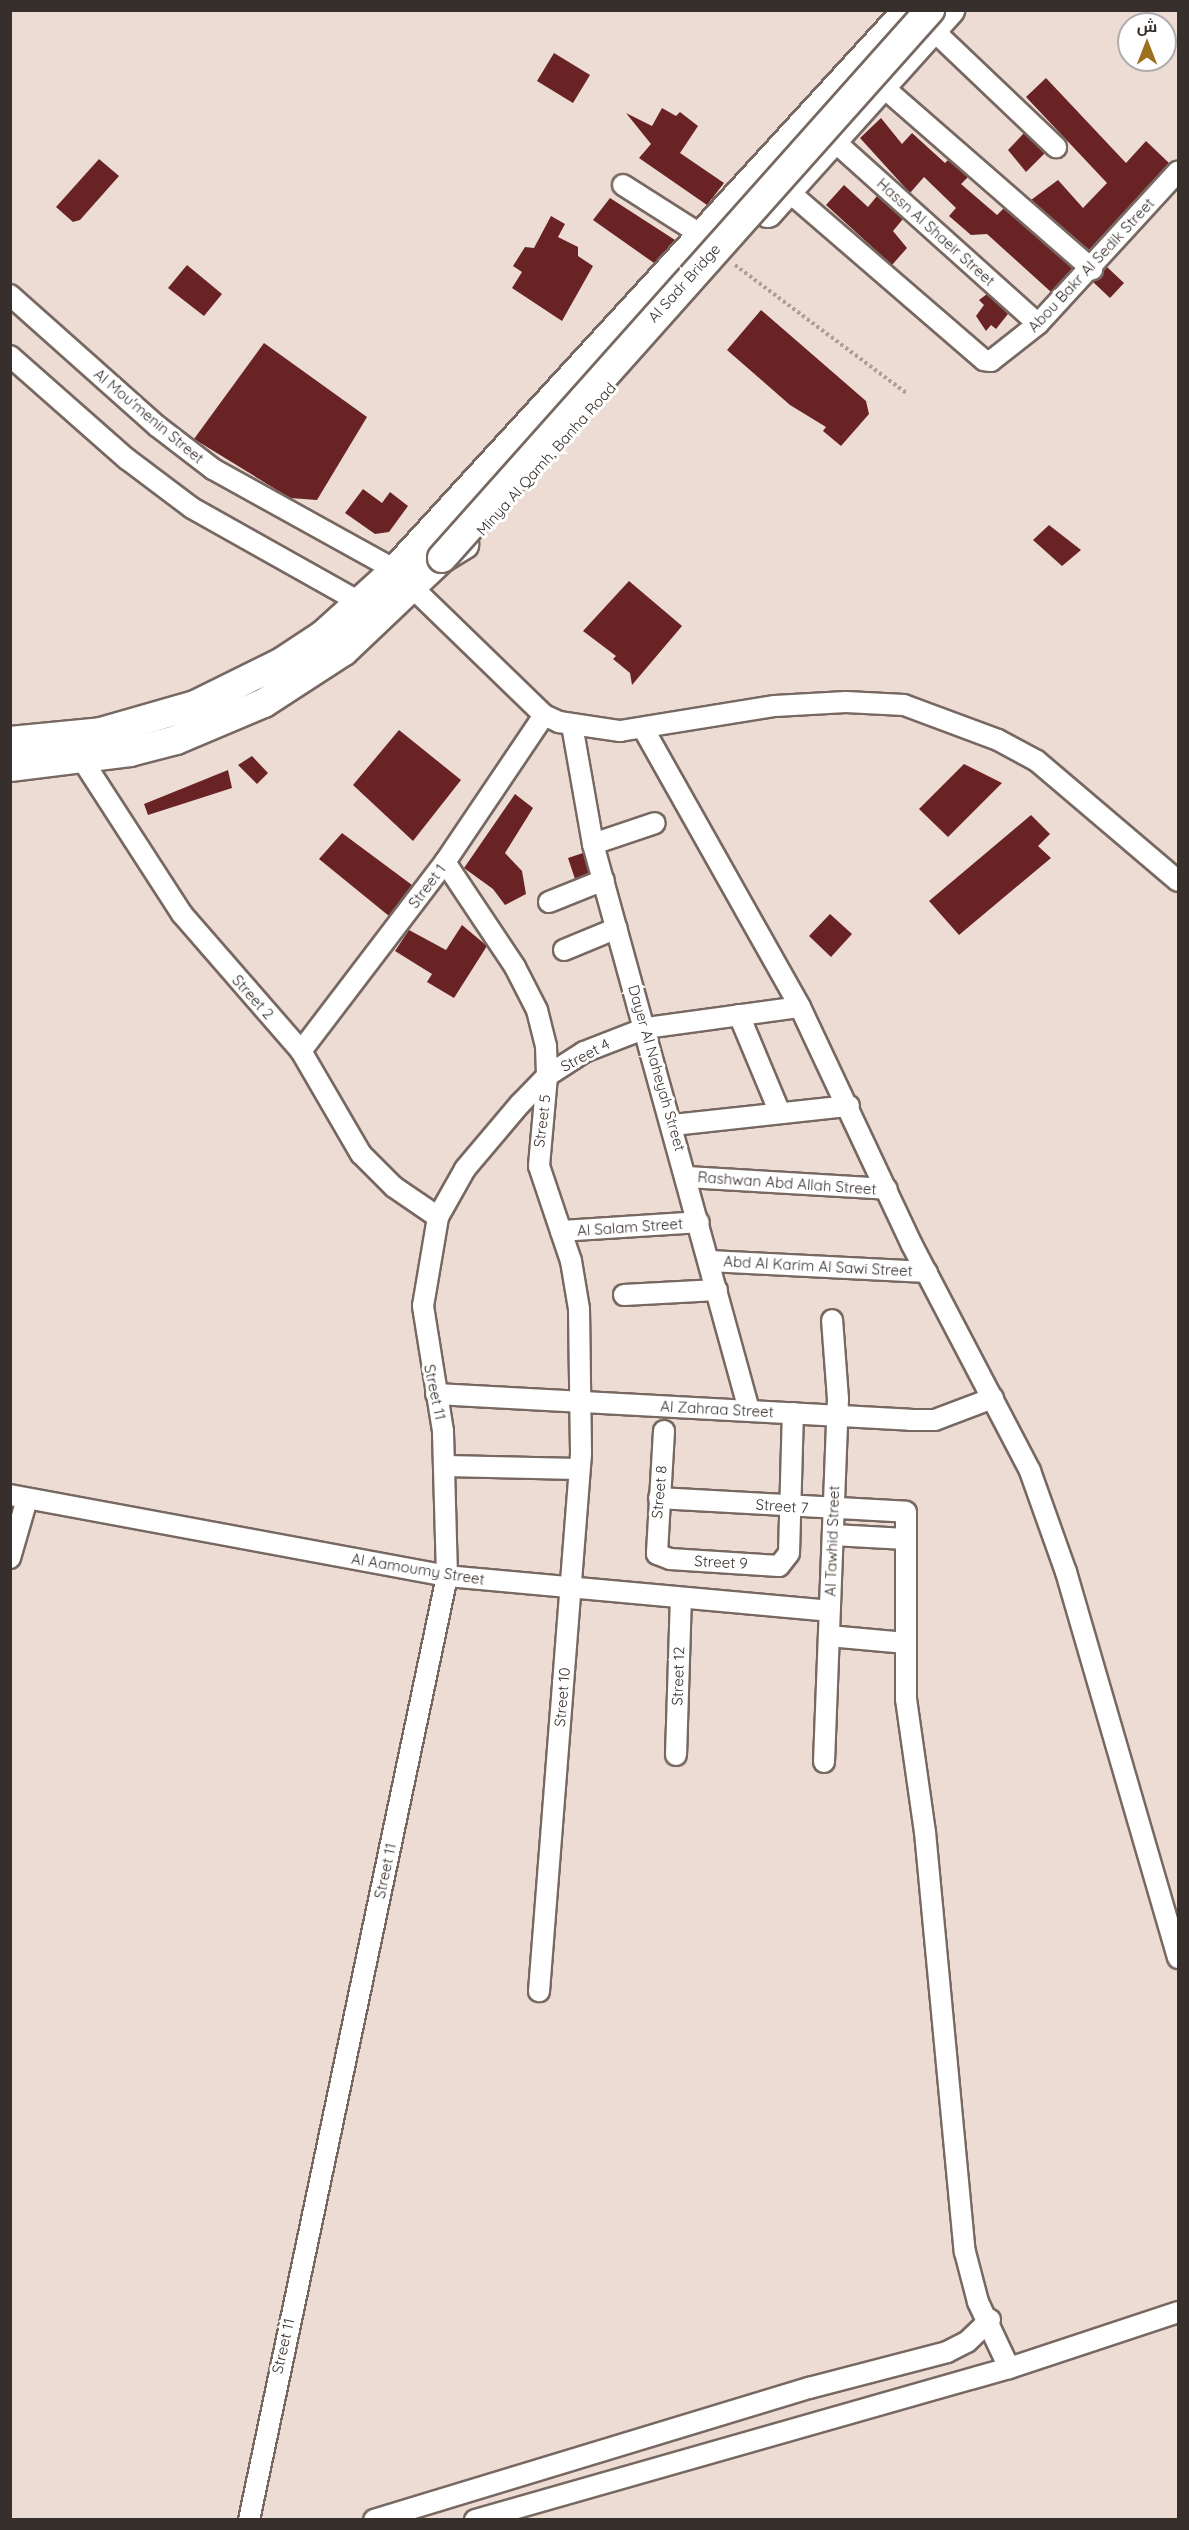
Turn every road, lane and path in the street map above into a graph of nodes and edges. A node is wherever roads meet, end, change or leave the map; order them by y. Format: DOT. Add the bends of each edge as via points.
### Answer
graph roads {
  1 [pos="908,10"];
  2 [pos="933,15"];
  3 [pos="882,86"];
  4 [pos="810,118"];
  5 [pos="834,140"];
  6 [pos="1056,147"];
  7 [pos="1179,171"];
  8 [pos="623,185"];
  9 [pos="788,191"];
  10 [pos="703,236"];
  11 [pos="727,259"];
  12 [pos="1092,269"];
  13 [pos="10,295"];
  14 [pos="1038,324"];
  15 [pos="10,356"];
  16 [pos="906,393"];
  17 [pos="544,411"];
  18 [pos="442,558"];
  19 [pos="404,579"];
  20 [pos="361,603"];
  21 [pos="544,715"];
  22 [pos="572,725"];
  23 [pos="643,728"];
  24 [pos="10,741"];
  25 [pos="82,761"];
  26 [pos="10,767"];
  27 [pos="655,823"];
  28 [pos="593,844"];
  29 [pos="445,862"];
  30 [pos="1177,878"];
  31 [pos="604,880"];
  32 [pos="549,902"];
  33 [pos="617,927"];
  34 [pos="564,950"];
  35 [pos="800,1007"];
  36 [pos="739,1015"];
  37 [pos="646,1028"];
  38 [pos="301,1051"];
  39 [pos="547,1076"];
  40 [pos="849,1106"];
  41 [pos="780,1113"];
  42 [pos="673,1125"];
  43 [pos="687,1177"];
  44 [pos="887,1189"];
  45 [pos="438,1217"];
  46 [pos="699,1222"];
  47 [pos="561,1231"];
  48 [pos="709,1260"];
  49 [pos="927,1272"];
  50 [pos="717,1290"];
  51 [pos="624,1295"];
  52 [pos="832,1320"];
  53 [pos="436,1394"];
  54 [pos="993,1398"];
  55 [pos="581,1402"];
  56 [pos="749,1410"];
  57 [pos="792,1413"];
  58 [pos="837,1416"];
  59 [pos="664,1431"];
  60 [pos="445,1466"];
  61 [pos="579,1469"];
  62 [pos="19,1497"];
  63 [pos="659,1498"];
  64 [pos="791,1507"];
  65 [pos="834,1510"];
  66 [pos="834,1535"];
  67 [pos="906,1539"];
  68 [pos="657,1554"];
  69 [pos="10,1558"];
  70 [pos="447,1576"];
  71 [pos="571,1588"];
  72 [pos="681,1598"];
  73 [pos="829,1611"];
  74 [pos="829,1636"];
  75 [pos="906,1643"];
  76 [pos="676,1755"];
  77 [pos="824,1762"];
  78 [pos="1179,1958"];
  79 [pos="539,1991"];
  80 [pos="1179,2312"];
  81 [pos="993,2325"];
  82 [pos="1007,2362"];
  83 [pos="249,2520"];
  84 [pos="374,2520"];
  85 [pos="475,2520"];
  1 -- 4 [label="highway, Minya Al Qamh, Banha Road"];
  2 -- 3 [label="highway, Minya Al Qamh, Banha Road"];
  2 -- 6 [label="street"];
  2 -- 17 [label="highway, Al Sadr Bridge" via="580,386"];
  2 -- 18 [label="highway, Al Sadr Bridge, bridge"];
  3 -- 5 [label="highway, Minya Al Qamh, Banha Road"];
  3 -- 12 [label="street"];
  4 -- 5 [label="highway"];
  4 -- 10 [label="highway, Minya Al Qamh, Banha Road"];
  5 -- 9 [label="highway, Minya Al Qamh, Banha Road"];
  5 -- 14 [label="street, Hassn Al Shaeir Street"];
  7 -- 12 [label="street, Abou Bakr Al Sedik Street"];
  8 -- 10 [label="street"];
  9 -- 11 [label="highway, Minya Al Qamh, Banha Road"];
  9 -- 14 [label="street, Abou Bakr Al Sedik Street" via="984,360 1001,357"];
  10 -- 17 [label="highway, Minya Al Qamh, Banha Road"];
  11 -- 16 [label="path"];
  11 -- 18 [label="highway, Minya Al Qamh, Banha Road" via="487,528"];
  12 -- 14 [label="street, Abou Bakr Al Sedik Street"];
  13 -- 19 [label="street, Al Mou'menin Street" via="157,426 213,469"];
  15 -- 20 [label="street" via="127,459 192,508"];
  17 -- 19 [label="highway, Minya Al Qamh, Banha Road"];
  18 -- 19 [label="highway, Minya Al Qamh, Banha Road"];
  19 -- 20 [label="highway, Minya Al Qamh, Banha Road"];
  19 -- 21 [label="street, Al Mou'menin Street"];
  19 -- 25 [label="highway, Minya Al Qamh, Banha Road" via="344,651 264,703 176,740"];
  20 -- 24 [label="highway, Minya Al Qamh, Banha Road" via="282,662 195,705 101,732"];
  21 -- 22 [label="street"];
  21 -- 29 [label="street, Street 1"];
  22 -- 23 [label="street" via="607,732"];
  22 -- 28 [label="street, Dayer Al Naheyah Street"];
  23 -- 30 [label="street" via="775,706 846,702 904,705 998,740 1037,761"];
  23 -- 35 [label="street" via="772,964"];
  25 -- 26 [label="highway, Minya Al Qamh, Banha Road"];
  25 -- 38 [label="street, Street 2" via="182,914"];
  27 -- 28 [label="street"];
  28 -- 31 [label="street, Dayer Al Naheyah Street"];
  29 -- 38 [label="street, Street 1"];
  29 -- 39 [label="street, Street 5" via="515,967 537,1010 546,1046"];
  31 -- 32 [label="street"];
  31 -- 33 [label="street, Dayer Al Naheyah Street"];
  33 -- 34 [label="street"];
  33 -- 37 [label="street, Dayer Al Naheyah Street"];
  35 -- 36 [label="street, Street 4"];
  35 -- 40 [label="street"];
  36 -- 37 [label="street, Street 4"];
  36 -- 41 [label="street"];
  37 -- 39 [label="street, Street 4" via="584,1052"];
  37 -- 42 [label="street, Dayer Al Naheyah Street"];
  38 -- 45 [label="street, Street 2" via="361,1154 394,1187"];
  39 -- 45 [label="street, Street 4" via="465,1169"];
  39 -- 47 [label="street, Street 5" via="539,1166"];
  40 -- 41 [label="street"];
  40 -- 44 [label="street"];
  41 -- 42 [label="street"];
  42 -- 43 [label="street, Dayer Al Naheyah Street"];
  43 -- 44 [label="street, Rashwan Abd Allah Street"];
  43 -- 46 [label="street, Dayer Al Naheyah Street"];
  44 -- 49 [label="street"];
  45 -- 53 [label="street, Street 11" via="423,1306"];
  46 -- 47 [label="street, Al Salam Street"];
  46 -- 48 [label="street, Dayer Al Naheyah Street"];
  47 -- 55 [label="street, Street 5" via="576,1285"];
  48 -- 49 [label="street, Abd Al Karim Al Sawi Street"];
  48 -- 50 [label="street, Dayer Al Naheyah Street"];
  49 -- 54 [label="street"];
  50 -- 51 [label="street"];
  50 -- 56 [label="street, Dayer Al Naheyah Street"];
  52 -- 58 [label="street, Al Tawhid Street"];
  53 -- 55 [label="street, Al Zahraa Street"];
  53 -- 60 [label="street, Street 11"];
  54 -- 58 [label="street, Al Zahraa Street" via="936,1420"];
  54 -- 78 [label="street" via="1029,1472 1054,1537"];
  55 -- 56 [label="street, Al Zahraa Street"];
  55 -- 61 [label="street, Street 10"];
  56 -- 57 [label="street, Al Zahraa Street"];
  57 -- 58 [label="street, Al Zahraa Street"];
  57 -- 64 [label="street"];
  58 -- 65 [label="street, Al Tawhid Street"];
  59 -- 63 [label="street, Street 8"];
  60 -- 61 [label="street"];
  60 -- 70 [label="street, Street 11"];
  61 -- 71 [label="street, Street 10"];
  62 -- 69 [label="street"];
  62 -- 70 [label="street, Al Aamoumy Street"];
  63 -- 64 [label="street, Street 7"];
  63 -- 68 [label="street, Street 8"];
  64 -- 65 [label="street, Street 7"];
  64 -- 68 [label="street, Street 9" via="785,1563 670,1560"];
  65 -- 66 [label="street, Al Tawhid Street"];
  65 -- 67 [label="street, Street 7" via="906,1512"];
  66 -- 67 [label="street"];
  66 -- 73 [label="street, Al Tawhid Street"];
  67 -- 75 [label="street"];
  70 -- 71 [label="street, Al Aamoumy Street"];
  70 -- 83 [label="street, Street 11"];
  71 -- 72 [label="street, Al Aamoumy Street"];
  71 -- 79 [label="street, Street 10"];
  72 -- 73 [label="street, Al Aamoumy Street"];
  72 -- 76 [label="street, Street 12"];
  73 -- 74 [label="street, Al Tawhid Street"];
  74 -- 75 [label="street"];
  74 -- 77 [label="street, Al Tawhid Street"];
  75 -- 81 [label="street" via="906,1699 925,1832 965,2252 978,2302"];
  80 -- 82 [label="street"];
  81 -- 82 [label="street"];
  81 -- 84 [label="street" via="947,2352 809,2388"];
  82 -- 85 [label="street"];
}
